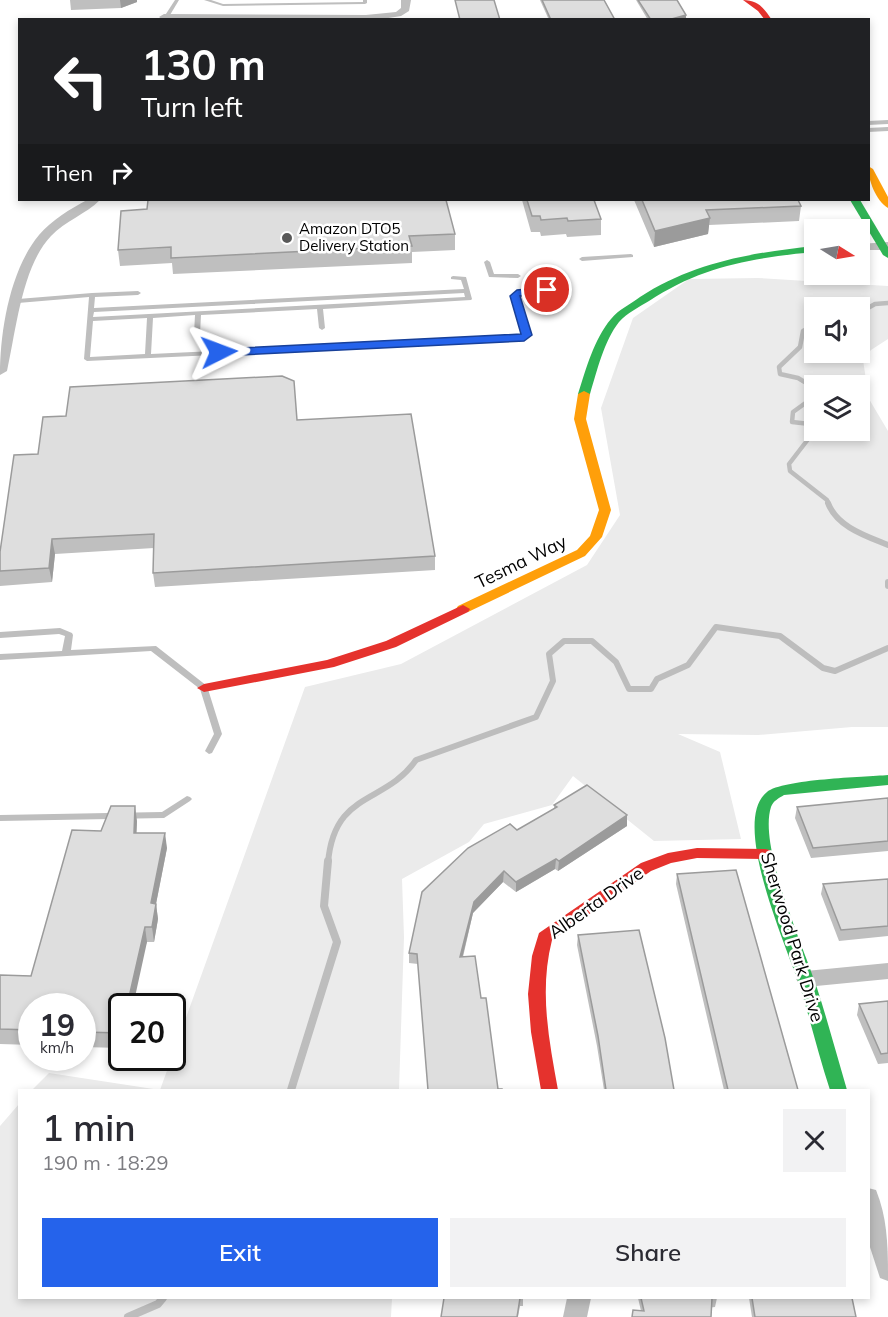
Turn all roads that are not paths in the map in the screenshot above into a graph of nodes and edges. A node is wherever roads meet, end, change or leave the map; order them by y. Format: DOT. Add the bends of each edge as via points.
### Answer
graph roads {
  1 [pos="177,0"];
  2 [pos="206,0"];
  3 [pos="365,0"];
  4 [pos="406,0"];
  5 [pos="746,0"];
  6 [pos="164,18"];
  7 [pos="327,18"];
  8 [pos="750,18"];
  9 [pos="768,18"];
  10 [pos="888,122"];
  11 [pos="870,123"];
  12 [pos="888,129"];
  13 [pos="870,130"];
  14 [pos="870,173"];
  15 [pos="92,201"];
  16 [pos="856,201"];
  17 [pos="888,205"];
  18 [pos="870,248"];
  19 [pos="886,249"];
  20 [pos="804,250"];
  21 [pos="631,256"];
  22 [pos="582,259"];
  23 [pos="487,262"];
  24 [pos="518,276"];
  25 [pos="453,278"];
  26 [pos="547,290"];
  27 [pos="467,291"];
  28 [pos="138,293"];
  29 [pos="92,295"];
  30 [pos="18,301"];
  31 [pos="320,307"];
  32 [pos="91,310"];
  33 [pos="198,314"];
  34 [pos="150,316"];
  35 [pos="91,319"];
  36 [pos="322,328"];
  37 [pos="197,334"];
  38 [pos="148,356"];
  39 [pos="0,371"];
  40 [pos="0,635"];
  41 [pos="66,653"];
  42 [pos="0,657"];
  43 [pos="204,688"];
  44 [pos="209,751"];
  45 [pos="888,780"];
  46 [pos="187,799"];
  47 [pos="0,818"];
  48 [pos="765,854"];
  49 [pos="888,971"];
  50 [pos="806,979"];
  51 [pos="549,1089"];
  52 [pos="838,1089"];
  53 [pos="870,1204"];
  54 [pos="888,1271"];
  55 [pos="579,1299"];
  56 [pos="575,1317"];
  1 -- 6 [label="lane"];
  2 -- 3 [label="lane" via="223,5"];
  4 -- 7 [label="street" via="406,9 398,14"];
  5 -- 8 [label="street" via="744,10"];
  5 -- 9 [label="street"];
  10 -- 11 [label="lane"];
  12 -- 13 [label="lane"];
  14 -- 17 [label="street"];
  15 -- 30 [label="street" via="62,219 42,239 27,262"];
  16 -- 19 [label="street"];
  18 -- 19 [label="street"];
  20 -- 43 [label="street, Tesma Way" via="705,266 663,285 616,319 592,368 582,402 580,419 606,510 596,537 581,553 391,644 329,664"];
  21 -- 22 [label="lane"];
  23 -- 24 [label="lane" via="491,276"];
  25 -- 27 [label="lane" via="464,278"];
  26 -- 38 [label="lane" via="515,296 527,335 524,338"];
  27 -- 31 [label="lane" via="469,299"];
  27 -- 32 [label="lane"];
  28 -- 29 [label="lane"];
  29 -- 30 [label="lane"];
  29 -- 32 [label="lane"];
  30 -- 39 [label="street"];
  31 -- 33 [label="lane"];
  31 -- 36 [label="lane"];
  32 -- 35 [label="lane"];
  33 -- 34 [label="lane"];
  33 -- 37 [label="lane"];
  34 -- 35 [label="lane"];
  34 -- 38 [label="lane"];
  35 -- 38 [label="lane" via="87,359"];
  40 -- 41 [label="lane" via="60,631 69,635"];
  41 -- 42 [label="lane"];
  41 -- 43 [label="lane" via="153,648"];
  43 -- 44 [label="lane" via="218,734"];
  45 -- 48 [label="street, Sherwood Park Drive" via="781,790 771,795 763,805"];
  46 -- 47 [label="lane" via="164,815"];
  48 -- 50 [label="street, Sherwood Park Drive"];
  48 -- 51 [label="street, Alberta Drive" via="697,853 668,858 646,867 545,937 537,955 534,985"];
  49 -- 50 [label="street"];
  50 -- 52 [label="street, Sherwood Park Drive"];
  53 -- 54 [label="street"];
  55 -- 56 [label="street"];
}
